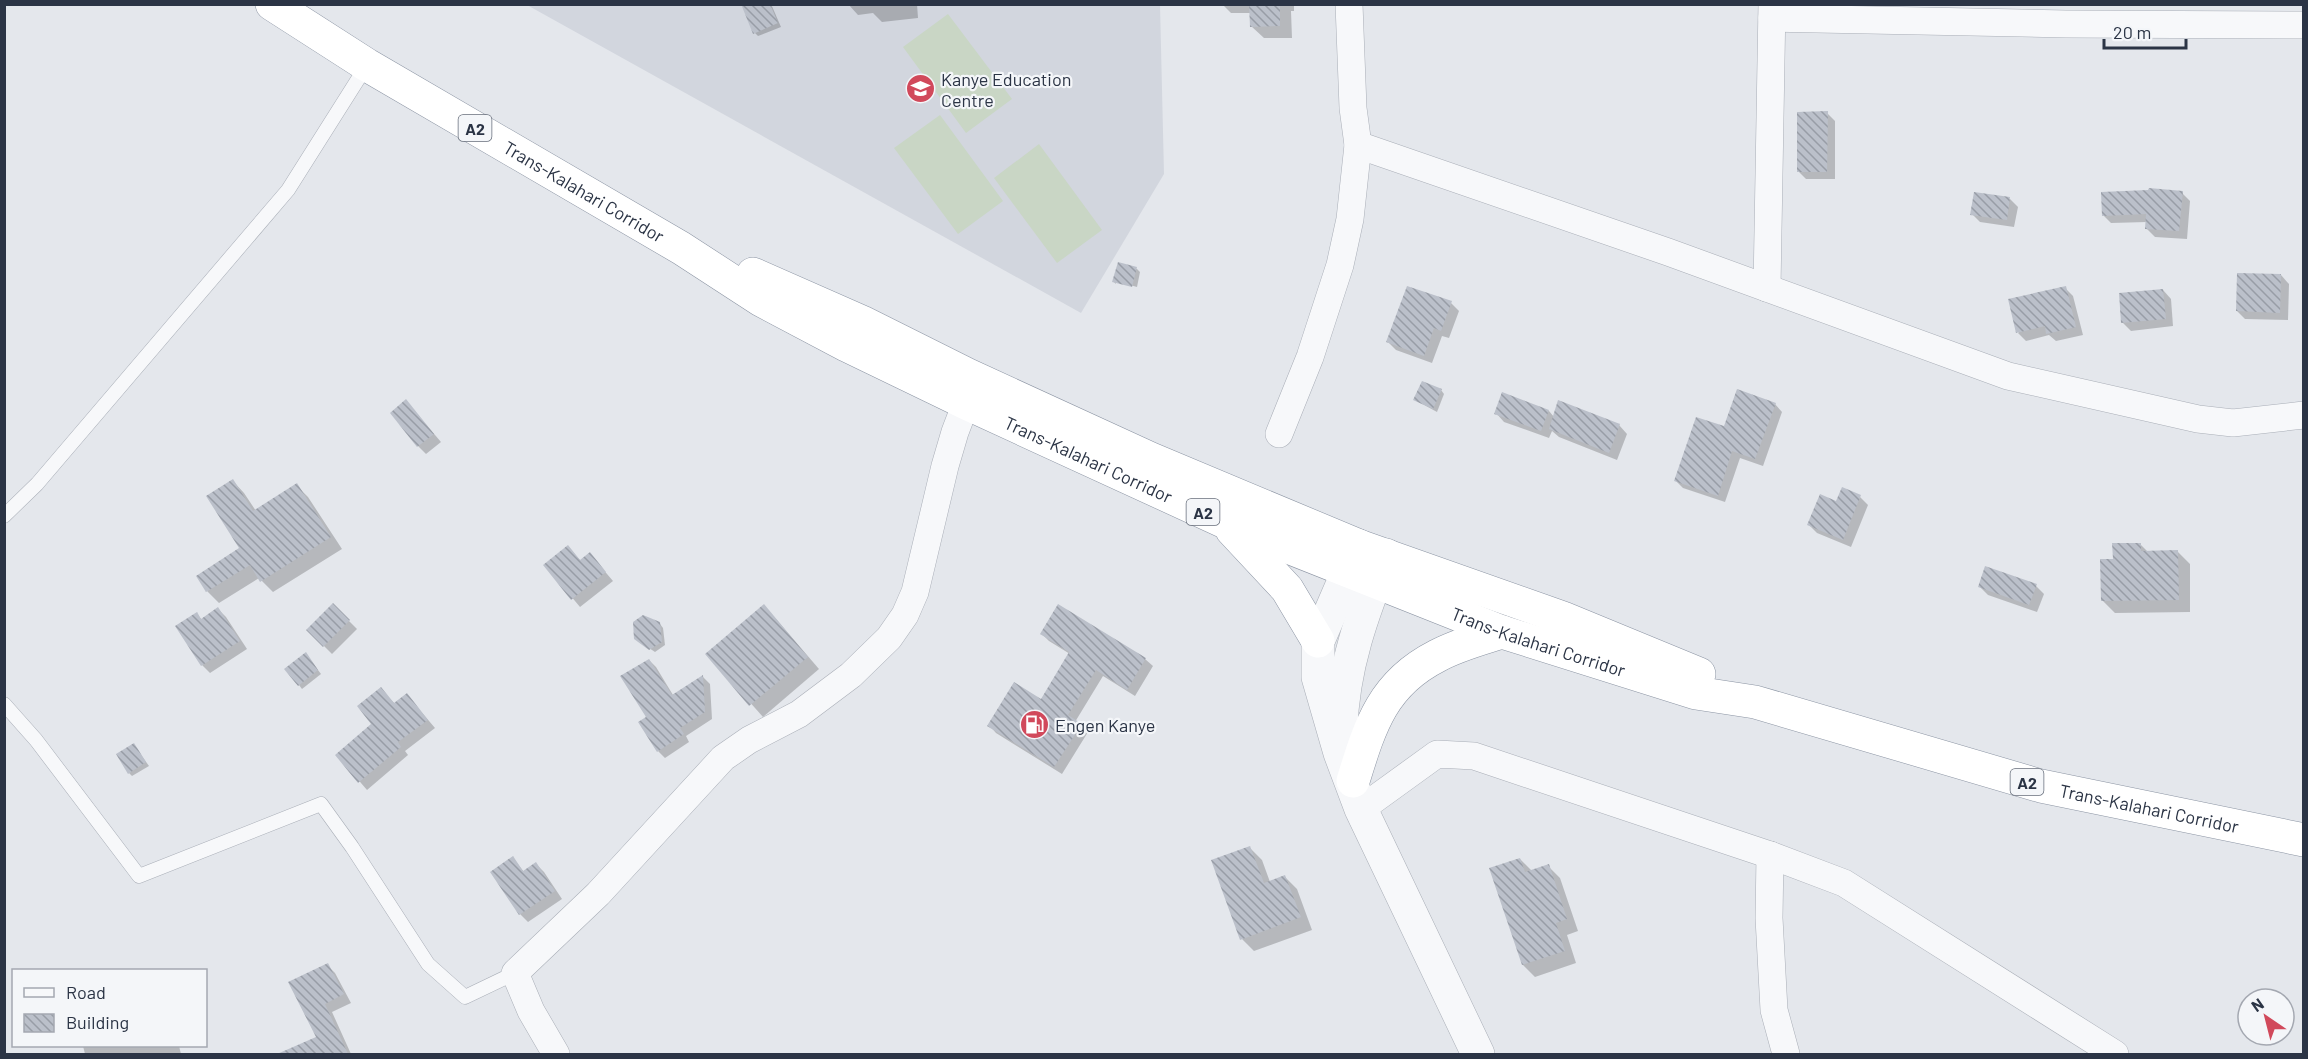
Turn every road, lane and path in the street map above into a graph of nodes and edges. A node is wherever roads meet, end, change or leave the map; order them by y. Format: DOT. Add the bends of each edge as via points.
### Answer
graph roads {
  1 [pos="272,4"];
  2 [pos="1349,4"];
  3 [pos="1772,11"];
  4 [pos="2065,14"];
  5 [pos="2304,25"];
  6 [pos="367,65"];
  7 [pos="1358,145"];
  8 [pos="681,248"];
  9 [pos="1767,288"];
  10 [pos="966,403"];
  11 [pos="2304,415"];
  12 [pos="1279,434"];
  13 [pos="4,516"];
  14 [pos="1225,522"];
  15 [pos="1367,563"];
  16 [pos="1502,632"];
  17 [pos="1318,641"];
  18 [pos="1755,702"];
  19 [pos="4,704"];
  20 [pos="1351,781"];
  21 [pos="2304,840"];
  22 [pos="1770,855"];
  23 [pos="515,973"];
  24 [pos="556,1054"];
  25 [pos="1478,1054"];
  26 [pos="1786,1054"];
  27 [pos="2115,1054"];
  1 -- 6 [label="highway, Trans-Kalahari Corridor / A2"];
  2 -- 7 [label="street"];
  3 -- 4 [label="street"];
  3 -- 9 [label="street"];
  4 -- 5 [label="street"];
  6 -- 8 [label="highway, Trans-Kalahari Corridor / A2"];
  6 -- 13 [label="lane" via="288,190 37,484"];
  7 -- 9 [label="street"];
  7 -- 12 [label="street" via="1350,219 1340,265 1310,357"];
  8 -- 10 [label="highway, Trans-Kalahari Corridor / A2" via="761,300"];
  8 -- 15 [label="highway, Trans-Kalahari Corridor / A2" via="759,276"];
  9 -- 11 [label="street" via="2019,378 2198,419 2234,423"];
  10 -- 14 [label="highway, Trans-Kalahari Corridor / A2"];
  10 -- 23 [label="street" via="945,466 915,592 889,638 851,675 799,714 723,758 598,894"];
  14 -- 15 [label="highway, Trans-Kalahari Corridor / A2"];
  14 -- 17 [label="highway" via="1287,589"];
  15 -- 16 [label="highway, Trans-Kalahari Corridor / A2"];
  15 -- 17 [label="street"];
  15 -- 18 [label="highway, Trans-Kalahari Corridor / A2" via="1563,618 1714,680"];
  15 -- 20 [label="street" via="1357,634 1341,700"];
  16 -- 18 [label="highway, Trans-Kalahari Corridor / A2" via="1696,693"];
  16 -- 20 [label="highway" via="1438,655 1404,677 1380,709"];
  17 -- 20 [label="street" via="1318,677"];
  18 -- 21 [label="highway, Trans-Kalahari Corridor / A2" via="2041,786"];
  19 -- 23 [label="lane" via="139,876 321,804 428,964 465,997"];
  20 -- 22 [label="street" via="1437,754 1474,756"];
  20 -- 25 [label="street"];
  22 -- 26 [label="street" via="1774,1010"];
  22 -- 27 [label="street" via="1844,883"];
  23 -- 24 [label="street"];
}
